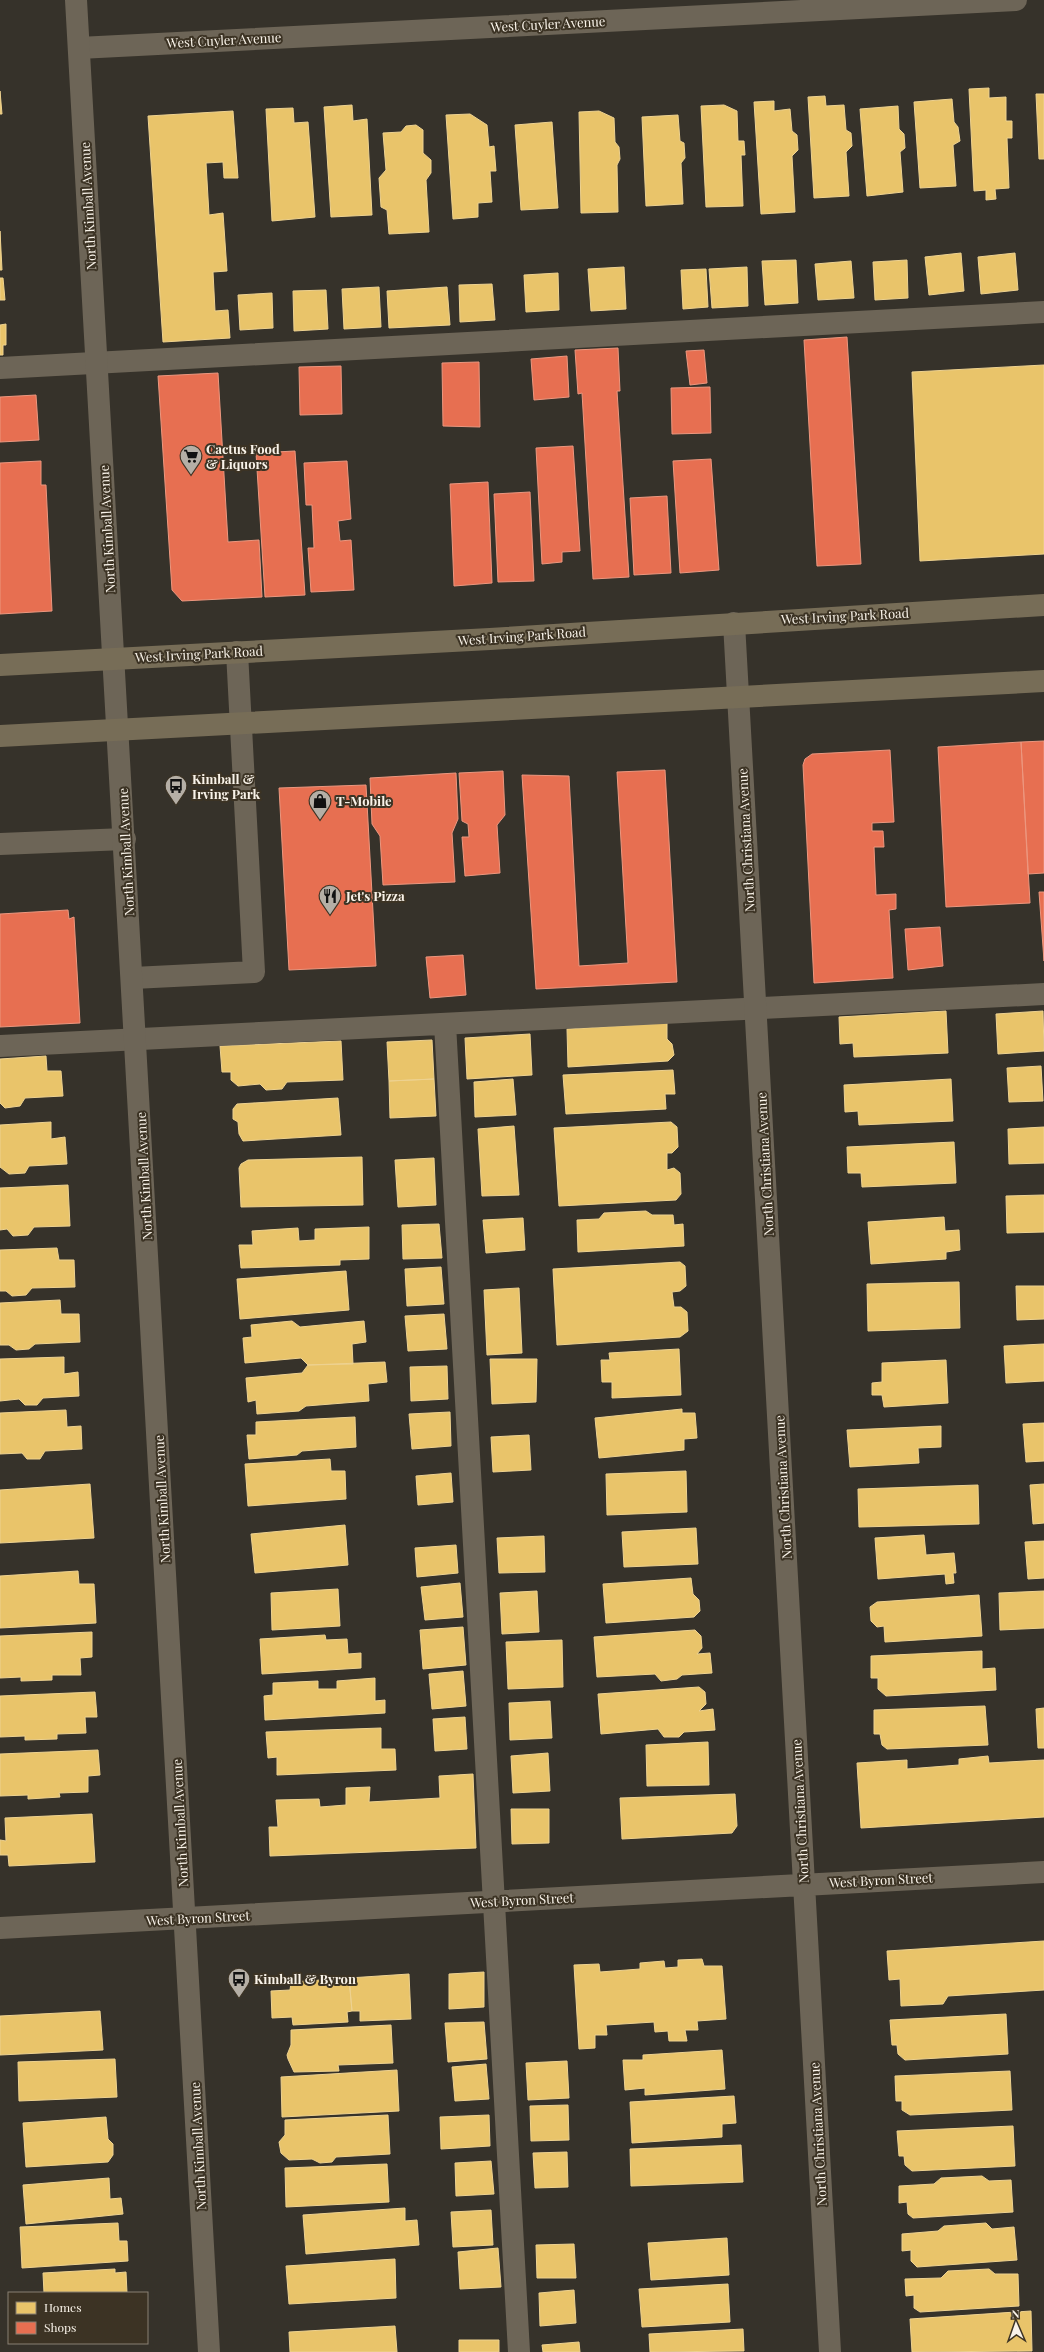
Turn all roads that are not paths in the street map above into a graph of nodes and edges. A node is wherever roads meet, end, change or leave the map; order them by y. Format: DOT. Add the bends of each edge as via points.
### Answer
graph roads {
  1 [pos="76,0"];
  2 [pos="1016,0"];
  3 [pos="79,48"];
  4 [pos="1044,312"];
  5 [pos="98,363"];
  6 [pos="0,368"];
  7 [pos="1044,605"];
  8 [pos="734,623"];
  9 [pos="237,652"];
  10 [pos="115,659"];
  11 [pos="0,665"];
  12 [pos="1044,681"];
  13 [pos="738,698"];
  14 [pos="241,724"];
  15 [pos="119,731"];
  16 [pos="0,736"];
  17 [pos="125,839"];
  18 [pos="0,844"];
  19 [pos="133,978"];
  20 [pos="1044,994"];
  21 [pos="756,1008"];
  22 [pos="445,1024"];
  23 [pos="136,1038"];
  24 [pos="0,1046"];
  25 [pos="1044,1872"];
  26 [pos="805,1885"];
  27 [pos="494,1902"];
  28 [pos="186,1918"];
  29 [pos="0,1928"];
  30 [pos="210,2352"];
  31 [pos="519,2352"];
  32 [pos="830,2352"];
  1 -- 3 [label="street, North Kimball Avenue"];
  2 -- 3 [label="street, West Cuyler Avenue"];
  3 -- 5 [label="street, North Kimball Avenue"];
  4 -- 5 [label="street"];
  5 -- 6 [label="street"];
  5 -- 10 [label="street, North Kimball Avenue"];
  7 -- 8 [label="main road, West Irving Park Road"];
  8 -- 9 [label="main road, West Irving Park Road"];
  8 -- 13 [label="street, North Christiana Avenue"];
  9 -- 10 [label="main road, West Irving Park Road"];
  9 -- 14 [label="street"];
  10 -- 11 [label="main road, West Irving Park Road"];
  10 -- 15 [label="street, North Kimball Avenue"];
  12 -- 13 [label="main road"];
  13 -- 14 [label="main road"];
  13 -- 21 [label="street, North Christiana Avenue"];
  14 -- 15 [label="main road"];
  14 -- 19 [label="street" via="254,972"];
  15 -- 16 [label="main road"];
  15 -- 17 [label="street, North Kimball Avenue"];
  17 -- 18 [label="street"];
  17 -- 19 [label="street, North Kimball Avenue"];
  19 -- 23 [label="street, North Kimball Avenue"];
  20 -- 21 [label="street"];
  21 -- 22 [label="street"];
  21 -- 26 [label="street, North Christiana Avenue"];
  22 -- 23 [label="street"];
  22 -- 27 [label="street"];
  23 -- 24 [label="street"];
  23 -- 28 [label="street, North Kimball Avenue"];
  25 -- 26 [label="street, West Byron Street"];
  26 -- 27 [label="street, West Byron Street"];
  26 -- 32 [label="street, North Christiana Avenue"];
  27 -- 28 [label="street, West Byron Street"];
  27 -- 31 [label="street"];
  28 -- 29 [label="street, West Byron Street"];
  28 -- 30 [label="street, North Kimball Avenue"];
}
